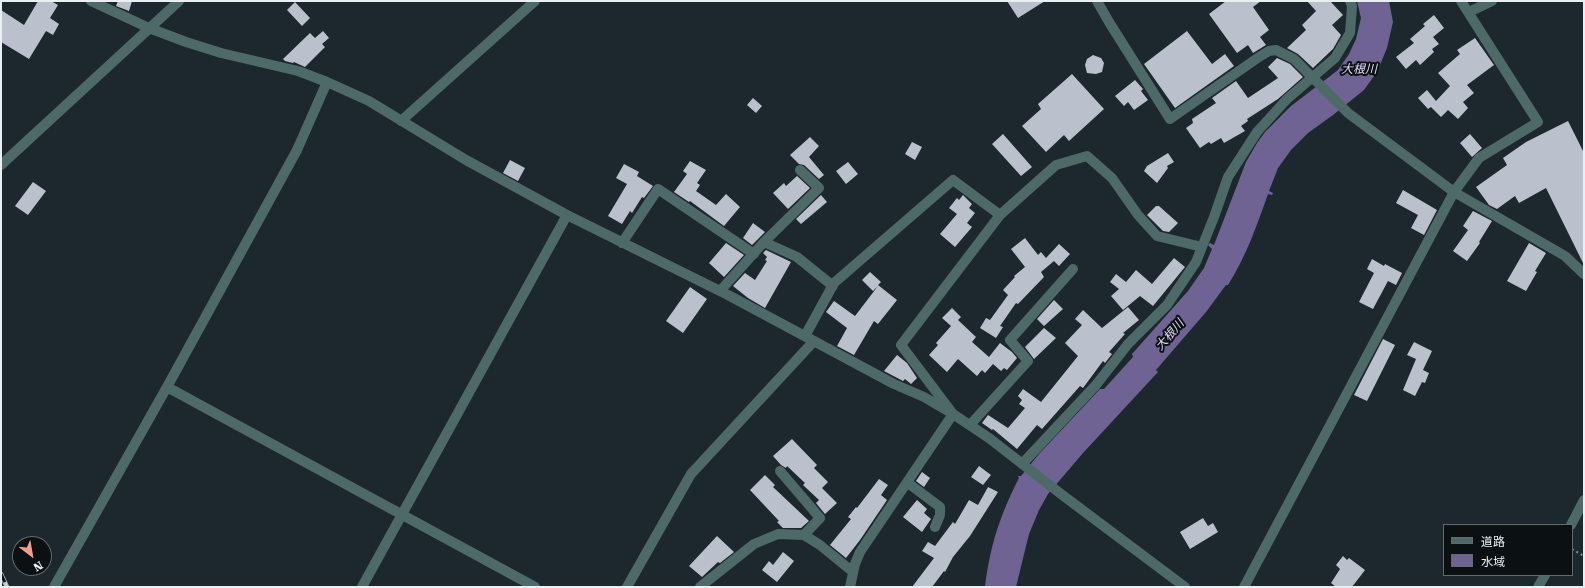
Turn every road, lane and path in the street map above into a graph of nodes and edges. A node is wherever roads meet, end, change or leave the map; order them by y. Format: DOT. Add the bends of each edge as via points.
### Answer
graph roads {
  1 [pos="92,1"];
  2 [pos="179,1"];
  3 [pos="535,1"];
  4 [pos="1097,1"];
  5 [pos="1350,1"];
  6 [pos="1461,1"];
  7 [pos="1492,1"];
  8 [pos="1469,12"];
  9 [pos="149,28"];
  10 [pos="1314,79"];
  11 [pos="327,82"];
  12 [pos="401,121"];
  13 [pos="1,165"];
  14 [pos="800,170"];
  15 [pos="1454,192"];
  16 [pos="567,215"];
  17 [pos="1000,215"];
  18 [pos="764,242"];
  19 [pos="622,243"];
  20 [pos="1202,247"];
  21 [pos="754,254"];
  22 [pos="1580,263"];
  23 [pos="1073,269"];
  24 [pos="1584,274"];
  25 [pos="833,286"];
  26 [pos="720,291"];
  27 [pos="809,338"];
  28 [pos="166,387"];
  29 [pos="953,414"];
  30 [pos="970,425"];
  31 [pos="1022,464"];
  32 [pos="780,471"];
  33 [pos="908,483"];
  34 [pos="1584,500"];
  35 [pos="402,514"];
  36 [pos="1572,524"];
  37 [pos="935,527"];
  38 [pos="804,535"];
  39 [pos="1573,550"];
  40 [pos="1584,556"];
  41 [pos="853,572"];
  42 [pos="1544,576"];
  43 [pos="54,587"];
  44 [pos="362,587"];
  45 [pos="535,587"];
  46 [pos="627,587"];
  47 [pos="700,587"];
  48 [pos="850,587"];
  49 [pos="1184,587"];
  50 [pos="1244,587"];
  51 [pos="1538,587"];
  1 -- 9 [label="street"];
  2 -- 9 [label="street"];
  3 -- 12 [label="street"];
  4 -- 10 [label="street" via="1170,119 1269,51 1276,50 1294,59"];
  5 -- 10 [label="street" via="1350,33 1335,58"];
  6 -- 8 [label="street"];
  7 -- 8 [label="street"];
  8 -- 15 [label="street" via="1538,122 1479,158"];
  9 -- 11 [label="street" via="221,53"];
  9 -- 13 [label="street"];
  10 -- 15 [label="street" via="1348,113"];
  10 -- 20 [label="street" via="1287,99 1257,132 1228,177"];
  11 -- 12 [label="street" via="369,101"];
  11 -- 28 [label="street" via="297,150"];
  12 -- 16 [label="street"];
  14 -- 18 [label="street" via="819,188"];
  15 -- 22 [label="street"];
  15 -- 50 [label="street"];
  16 -- 19 [label="street"];
  16 -- 35 [label="street"];
  17 -- 20 [label="street" via="1056,165 1087,156 1112,178 1138,215 1157,236"];
  17 -- 25 [label="street" via="953,180"];
  17 -- 29 [label="street" via="901,345"];
  18 -- 21 [label="street"];
  18 -- 25 [label="street" via="798,257"];
  19 -- 21 [label="street" via="658,188"];
  19 -- 26 [label="street"];
  20 -- 31 [label="street" via="1196,262 1167,305 1128,344 1096,385"];
  21 -- 26 [label="street"];
  22 -- 24 [label="street"];
  23 -- 30 [label="street" via="1010,340 1028,361"];
  25 -- 27 [label="street"];
  26 -- 27 [label="street"];
  27 -- 29 [label="street"];
  27 -- 46 [label="street" via="691,474"];
  28 -- 35 [label="street"];
  28 -- 43 [label="street"];
  29 -- 30 [label="street"];
  29 -- 33 [label="street"];
  30 -- 31 [label="street"];
  31 -- 49 [label="street"];
  32 -- 38 [label="street" via="820,518"];
  33 -- 37 [label="street" via="940,507"];
  33 -- 41 [label="street" via="860,552"];
  34 -- 36 [label="street"];
  35 -- 44 [label="street"];
  35 -- 45 [label="street"];
  38 -- 41 [label="street"];
  38 -- 47 [label="street" via="778,534 754,544"];
  39 -- 40 [label="path"];
  41 -- 48 [label="street"];
  42 -- 51 [label="street"];
}
